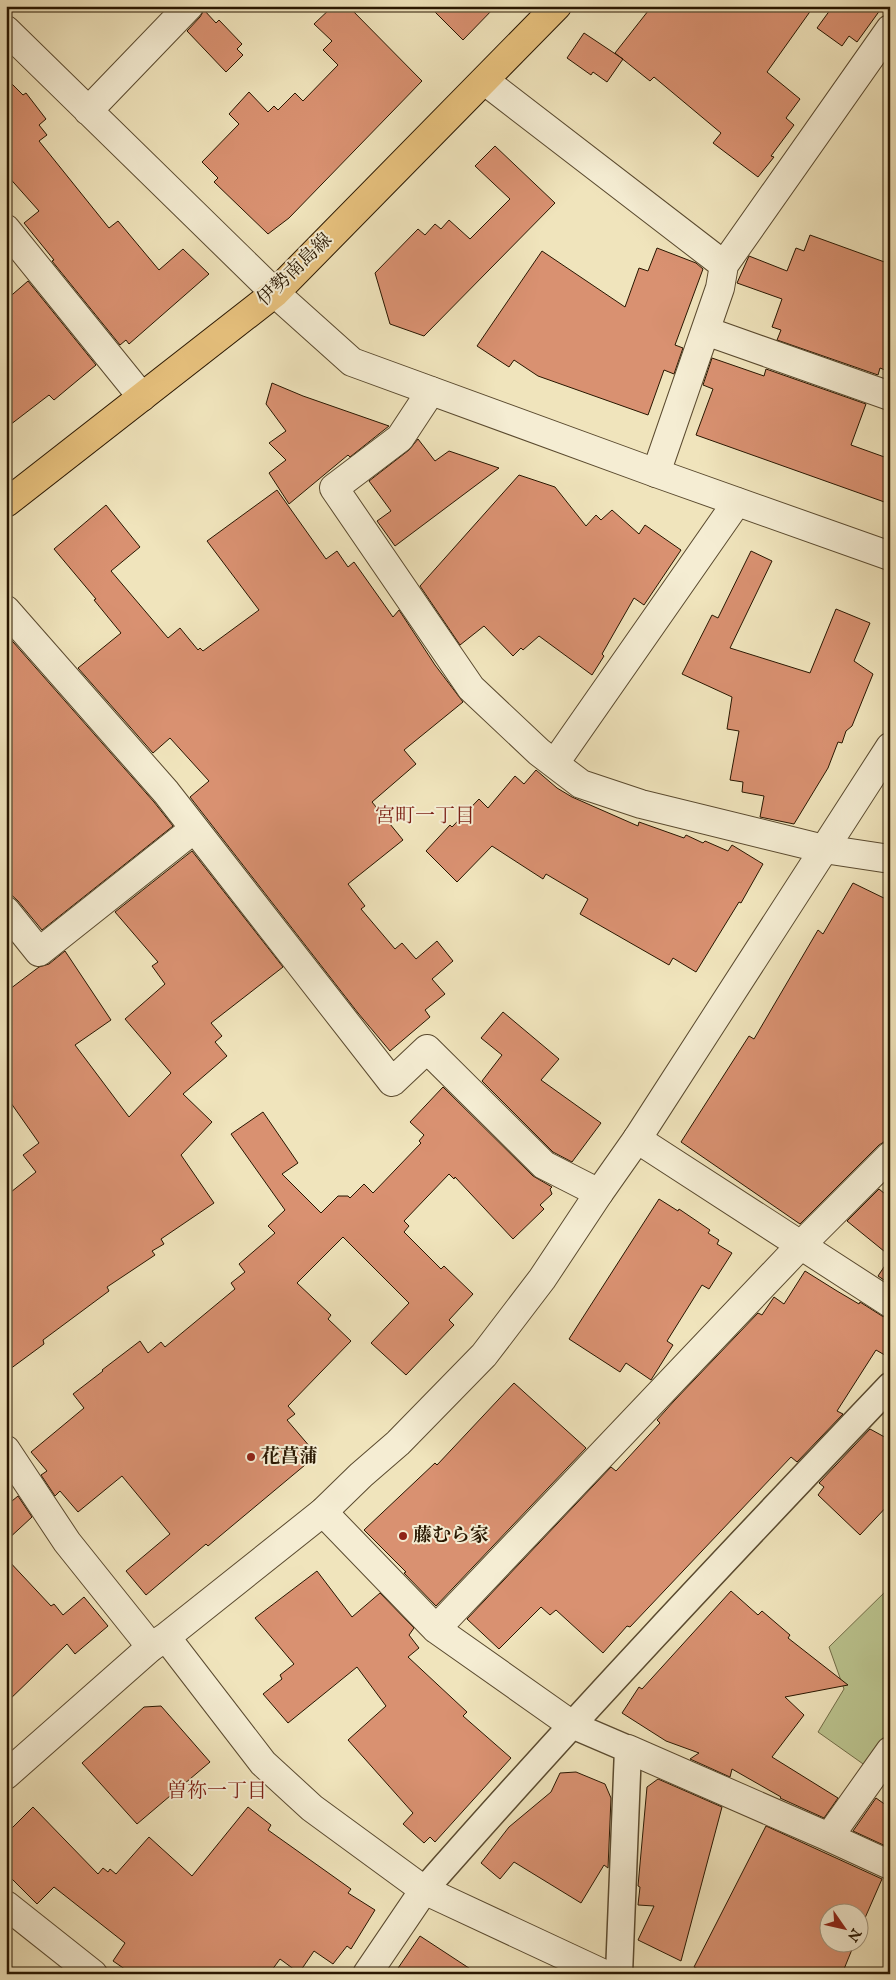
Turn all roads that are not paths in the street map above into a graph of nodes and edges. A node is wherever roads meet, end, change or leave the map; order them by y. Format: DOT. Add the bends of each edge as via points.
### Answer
graph roads {
  1 [pos="189,6"];
  2 [pos="558,6"];
  3 [pos="890,29"];
  4 [pos="6,30"];
  5 [pos="485,81"];
  6 [pos="88,111"];
  7 [pos="6,229"];
  8 [pos="724,265"];
  9 [pos="275,293"];
  10 [pos="706,331"];
  11 [pos="431,392"];
  12 [pos="890,396"];
  13 [pos="142,397"];
  14 [pos="656,473"];
  15 [pos="737,502"];
  16 [pos="6,503"];
  17 [pos="890,556"];
  18 [pos="6,610"];
  19 [pos="890,746"];
  20 [pos="555,764"];
  21 [pos="194,829"];
  22 [pos="824,849"];
  23 [pos="890,859"];
  24 [pos="6,911"];
  25 [pos="637,1139"];
  26 [pos="890,1156"];
  27 [pos="599,1193"];
  28 [pos="800,1246"];
  29 [pos="890,1303"];
  30 [pos="890,1386"];
  31 [pos="6,1450"];
  32 [pos="323,1512"];
  33 [pos="436,1629"];
  34 [pos="159,1642"];
  35 [pos="572,1725"];
  36 [pos="628,1749"];
  37 [pos="890,1751"];
  38 [pos="6,1775"];
  39 [pos="828,1837"];
  40 [pos="890,1865"];
  41 [pos="424,1890"];
  42 [pos="6,1905"];
  43 [pos="93,1974"];
  44 [pos="367,1974"];
  45 [pos="604,1974"];
  46 [pos="619,1974"];
  1 -- 6 [label="street"];
  2 -- 5 [label="main road, 伊勢南島線"];
  3 -- 8 [label="street"];
  4 -- 6 [label="street"];
  5 -- 8 [label="street"];
  5 -- 9 [label="main road, 伊勢南島線"];
  6 -- 9 [label="street"];
  7 -- 13 [label="street"];
  8 -- 10 [label="street"];
  9 -- 11 [label="street" via="352,362"];
  9 -- 13 [label="main road, 伊勢南島線"];
  10 -- 12 [label="street"];
  10 -- 14 [label="street"];
  11 -- 14 [label="street"];
  11 -- 20 [label="street" via="400,438 334,488 471,688"];
  13 -- 16 [label="main road, 伊勢南島線"];
  14 -- 15 [label="street"];
  15 -- 17 [label="street"];
  15 -- 20 [label="street"];
  18 -- 21 [label="street" via="166,792"];
  19 -- 22 [label="street"];
  20 -- 22 [label="street" via="581,784 633,801"];
  21 -- 24 [label="street" via="39,952"];
  21 -- 27 [label="street" via="392,1082 427,1049 544,1165"];
  22 -- 23 [label="street"];
  22 -- 25 [label="street"];
  25 -- 27 [label="street"];
  25 -- 28 [label="street"];
  26 -- 28 [label="street"];
  27 -- 32 [label="street" via="542,1279 484,1355 398,1443"];
  28 -- 29 [label="street"];
  28 -- 33 [label="street"];
  30 -- 35 [label="street"];
  31 -- 34 [label="street" via="67,1542"];
  32 -- 33 [label="street"];
  32 -- 34 [label="street"];
  33 -- 35 [label="street"];
  34 -- 38 [label="street"];
  34 -- 41 [label="street" via="263,1763 312,1808"];
  35 -- 36 [label="street"];
  35 -- 41 [label="street"];
  36 -- 39 [label="street"];
  36 -- 46 [label="street"];
  37 -- 39 [label="street"];
  39 -- 40 [label="street"];
  41 -- 44 [label="street"];
  41 -- 45 [label="street"];
  42 -- 43 [label="street"];
}
